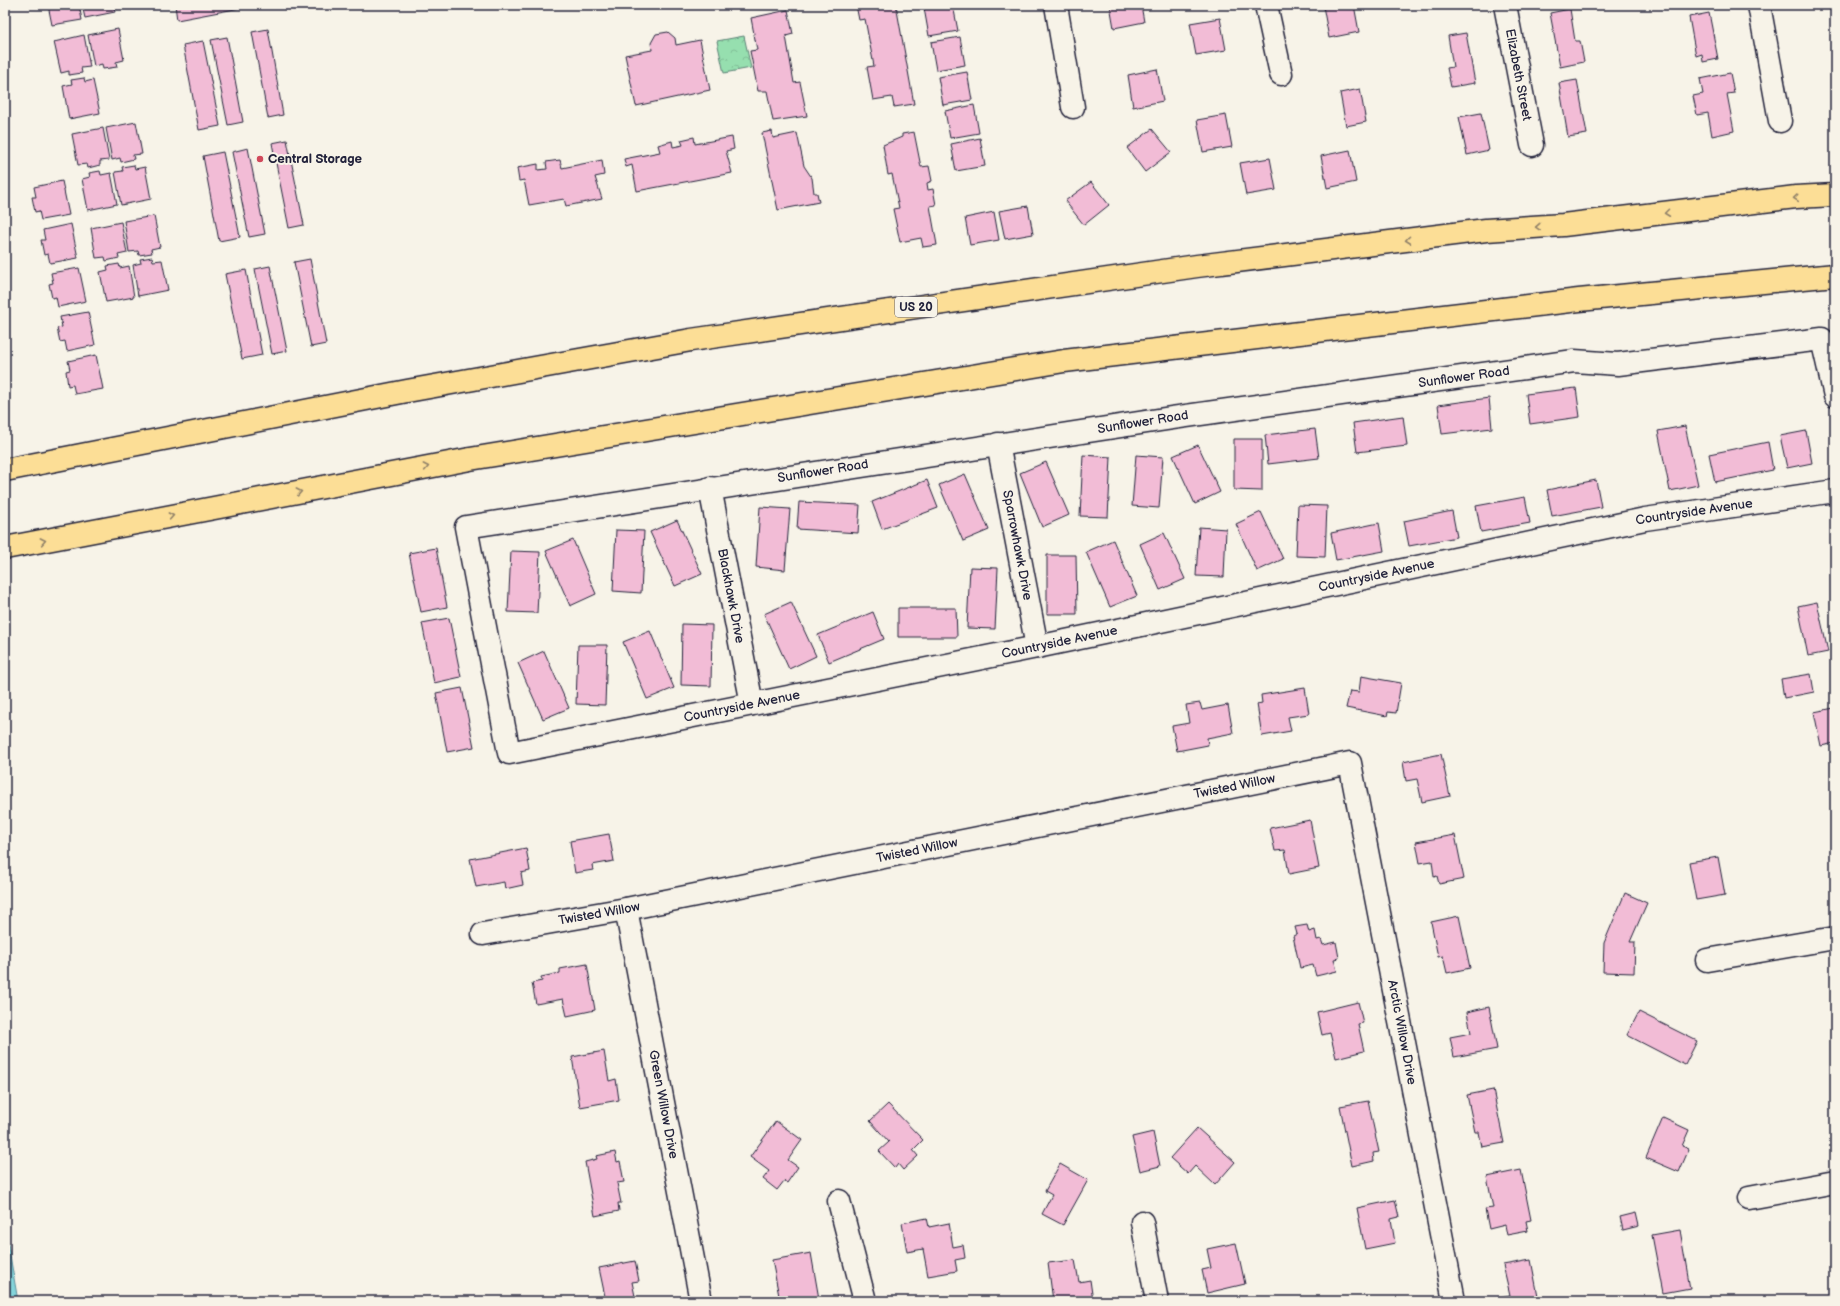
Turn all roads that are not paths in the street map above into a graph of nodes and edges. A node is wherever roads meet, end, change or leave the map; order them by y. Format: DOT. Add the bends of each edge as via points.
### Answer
graph roads {
  1 [pos="1056,5"];
  2 [pos="1266,5"];
  3 [pos="1505,5"];
  4 [pos="1759,5"];
  5 [pos="1281,74"];
  6 [pos="1073,107"];
  7 [pos="1780,121"];
  8 [pos="1532,145"];
  9 [pos="1835,195"];
  10 [pos="1835,275"];
  11 [pos="1835,396"];
  12 [pos="998,444"];
  13 [pos="5,470"];
  14 [pos="710,488"];
  15 [pos="1835,491"];
  16 [pos="466,527"];
  17 [pos="5,548"];
  18 [pos="1038,647"];
  19 [pos="752,704"];
  20 [pos="1350,763"];
  21 [pos="626,909"];
  22 [pos="483,934"];
  23 [pos="1835,938"];
  24 [pos="1707,960"];
  25 [pos="1835,1182"];
  26 [pos="1749,1198"];
  27 [pos="839,1201"];
  28 [pos="1142,1222"];
  29 [pos="700,1301"];
  30 [pos="865,1301"];
  31 [pos="1157,1301"];
  32 [pos="1454,1301"];
  1 -- 6 [label="street"];
  2 -- 5 [label="street"];
  3 -- 8 [label="street, Elizabeth Street"];
  4 -- 7 [label="street"];
  9 -- 13 [label="highway, US 20, one-way" via="1796,197 1563,225 1486,230 1204,265 691,340 408,390"];
  17 -- 10 [label="highway, one-way" via="470,459 1064,361 1579,300"];
  11 -- 12 [label="street, Sunflower Road" via="1822,339 1618,364 1574,362"];
  12 -- 14 [label="street, Sunflower Road"];
  12 -- 18 [label="street, Sparrowhawk Drive"];
  14 -- 16 [label="street, Sunflower Road"];
  14 -- 19 [label="street, Blackhawk Drive"];
  15 -- 18 [label="street, Countryside Avenue" via="1645,519"];
  16 -- 19 [label="street, Countryside Avenue" via="509,753"];
  18 -- 19 [label="street, Countryside Avenue"];
  20 -- 21 [label="street, Twisted Willow"];
  20 -- 32 [label="street, Arctic Willow Drive"];
  21 -- 22 [label="street, Twisted Willow"];
  21 -- 29 [label="street, Green Willow Drive"];
  23 -- 24 [label="street"];
  25 -- 26 [label="street"];
  27 -- 30 [label="street"];
  28 -- 31 [label="street"];
}
